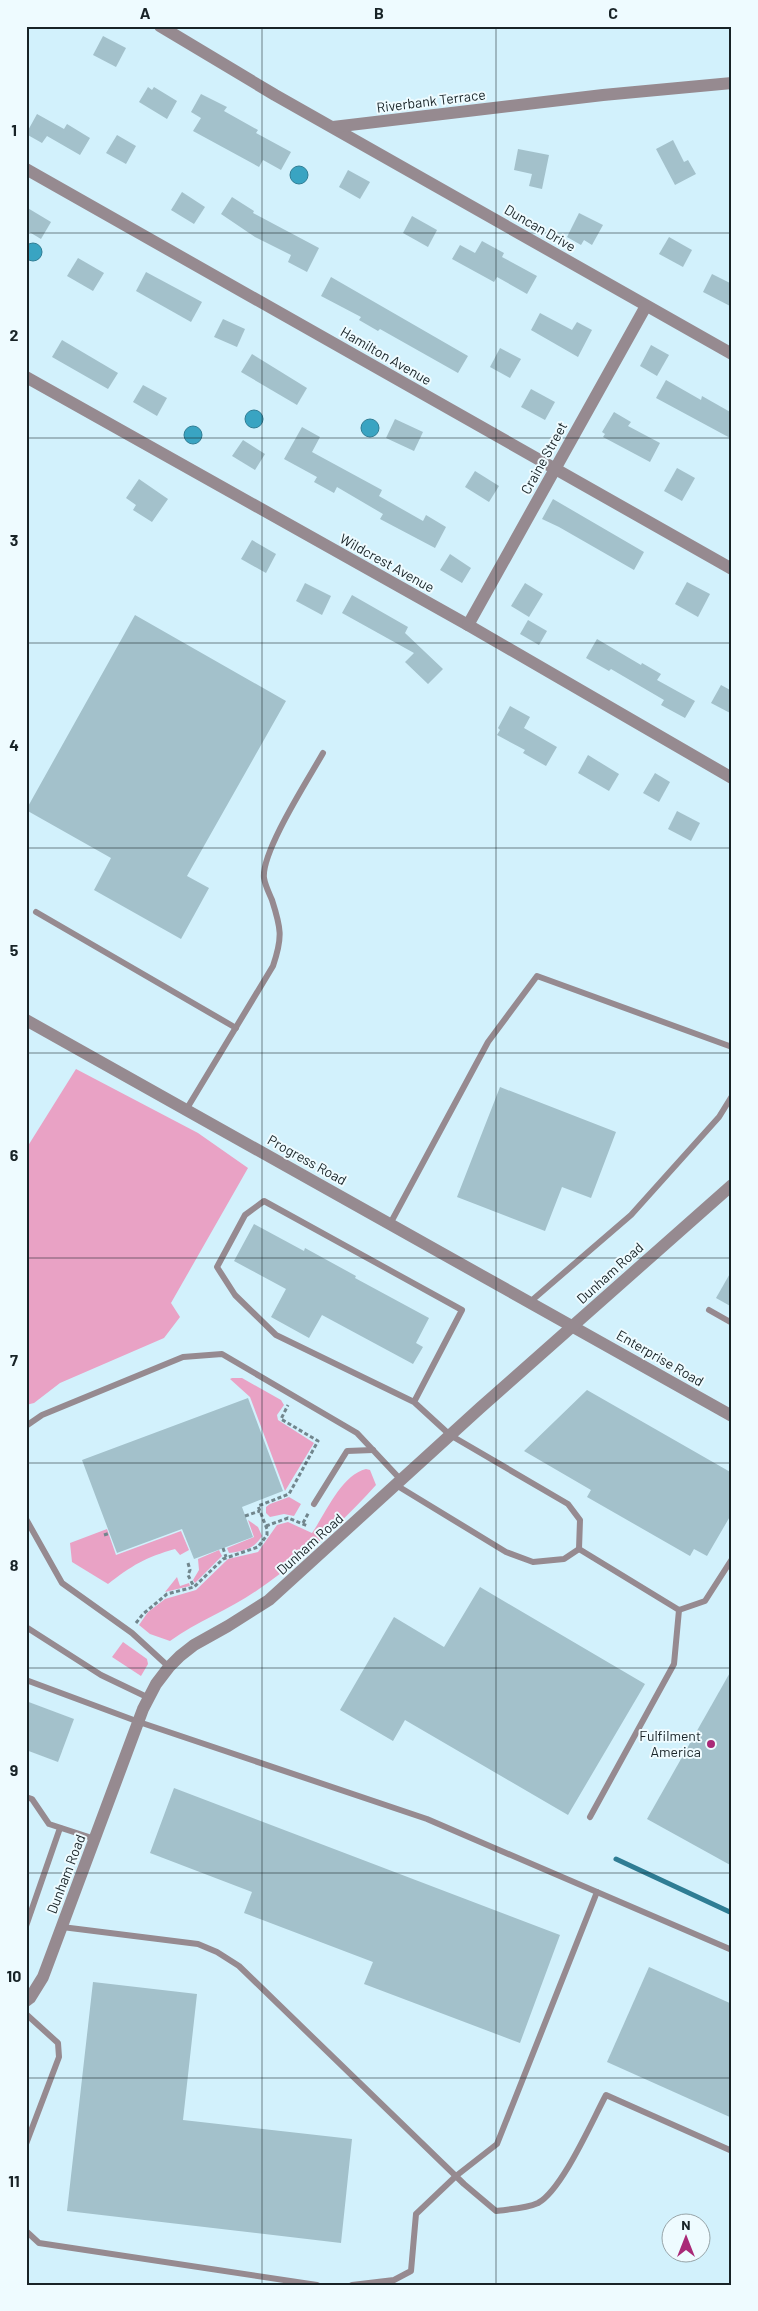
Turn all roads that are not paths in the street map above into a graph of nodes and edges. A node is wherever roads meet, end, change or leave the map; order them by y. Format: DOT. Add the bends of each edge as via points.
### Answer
graph roads {
  1 [pos="160,26"];
  2 [pos="732,83"];
  3 [pos="332,127"];
  4 [pos="26,169"];
  5 [pos="646,306"];
  6 [pos="732,354"];
  7 [pos="26,377"];
  8 [pos="555,469"];
  9 [pos="732,569"];
  10 [pos="468,625"];
  11 [pos="323,753"];
  12 [pos="732,778"];
  13 [pos="36,912"];
  14 [pos="26,1020"];
  15 [pos="236,1028"];
  16 [pos="732,1047"];
  17 [pos="732,1096"];
  18 [pos="186,1110"];
  19 [pos="732,1185"];
  20 [pos="390,1224"];
  21 [pos="530,1302"];
  22 [pos="709,1310"];
  23 [pos="732,1322"];
  24 [pos="573,1326"];
  25 [pos="414,1402"];
  26 [pos="732,1416"];
  27 [pos="26,1426"];
  28 [pos="450,1436"];
  29 [pos="373,1450"];
  30 [pos="399,1482"];
  31 [pos="314,1504"];
  32 [pos="26,1518"];
  33 [pos="579,1549"];
  34 [pos="732,1559"];
  35 [pos="680,1610"];
  36 [pos="26,1627"];
  37 [pos="169,1667"];
  38 [pos="26,1680"];
  39 [pos="149,1698"];
  40 [pos="138,1722"];
  41 [pos="26,1797"];
  42 [pos="590,1817"];
  43 [pos="60,1828"];
  44 [pos="95,1839"];
  45 [pos="597,1892"];
  46 [pos="26,1926"];
  47 [pos="62,1927"];
  48 [pos="732,1950"];
  49 [pos="26,2001"];
  50 [pos="26,2014"];
  51 [pos="26,2144"];
  52 [pos="732,2152"];
  53 [pos="456,2176"];
  54 [pos="26,2231"];
  55 [pos="317,2285"];
  56 [pos="352,2285"];
  1 -- 3 [label="street"];
  2 -- 3 [label="street, Riverbank Terrace"];
  3 -- 5 [label="street, Duncan Drive"];
  4 -- 8 [label="street, Hamilton Avenue"];
  5 -- 6 [label="street, Duncan Drive"];
  5 -- 8 [label="street, Craine Street"];
  7 -- 10 [label="street, Wildcrest Avenue"];
  8 -- 9 [label="street, Hamilton Avenue"];
  8 -- 10 [label="street, Craine Street"];
  10 -- 12 [label="street, Wildcrest Avenue"];
  11 -- 15 [label="lane" via="271,848 264,877 280,924 281,945 273,966"];
  13 -- 15 [label="lane"];
  14 -- 18 [label="street, Progress Road"];
  15 -- 18 [label="lane"];
  16 -- 20 [label="lane" via="537,976 488,1042"];
  17 -- 21 [label="lane" via="719,1116 631,1215"];
  18 -- 20 [label="street, Progress Road"];
  19 -- 24 [label="street, Dunham Road"];
  20 -- 21 [label="street, Progress Road"];
  21 -- 24 [label="street, Progress Road"];
  22 -- 23 [label="lane"];
  24 -- 26 [label="street, Enterprise Road"];
  24 -- 28 [label="street, Dunham Road"];
  25 -- 25 [label="lane" via="462,1310 264,1201 245,1215 217,1267 235,1295 276,1335"];
  25 -- 28 [label="lane"];
  27 -- 29 [label="lane" via="42,1415 183,1357 222,1354 357,1433"];
  28 -- 30 [label="street, Dunham Road"];
  28 -- 33 [label="lane" via="568,1504 580,1520"];
  29 -- 30 [label="lane"];
  29 -- 31 [label="lane" via="347,1451"];
  30 -- 33 [label="lane" via="506,1552 532,1562 564,1559"];
  30 -- 37 [label="street, Dunham Road" via="269,1600 194,1645"];
  32 -- 37 [label="lane" via="62,1583 132,1633"];
  33 -- 35 [label="lane"];
  34 -- 35 [label="lane" via="705,1601"];
  35 -- 42 [label="lane" via="674,1664"];
  36 -- 39 [label="lane" via="101,1675"];
  37 -- 39 [label="street, Dunham Road"];
  38 -- 40 [label="lane"];
  39 -- 40 [label="street, Dunham Road"];
  40 -- 44 [label="street, Dunham Road"];
  40 -- 45 [label="lane" via="427,1819"];
  41 -- 43 [label="lane" via="32,1799 49,1824"];
  43 -- 44 [label="lane"];
  43 -- 46 [label="lane"];
  44 -- 47 [label="street, Dunham Road"];
  45 -- 48 [label="lane"];
  45 -- 53 [label="lane" via="497,2144"];
  47 -- 49 [label="street, Dunham Road" via="43,1977"];
  47 -- 53 [label="lane" via="179,1940 217,1952 239,1966"];
  50 -- 51 [label="lane" via="58,2043 59,2057"];
  52 -- 53 [label="lane" via="606,2095 559,2181 538,2203 496,2211"];
  53 -- 56 [label="lane" via="416,2214 411,2271 394,2280"];
  54 -- 55 [label="lane" via="39,2242"];
}
